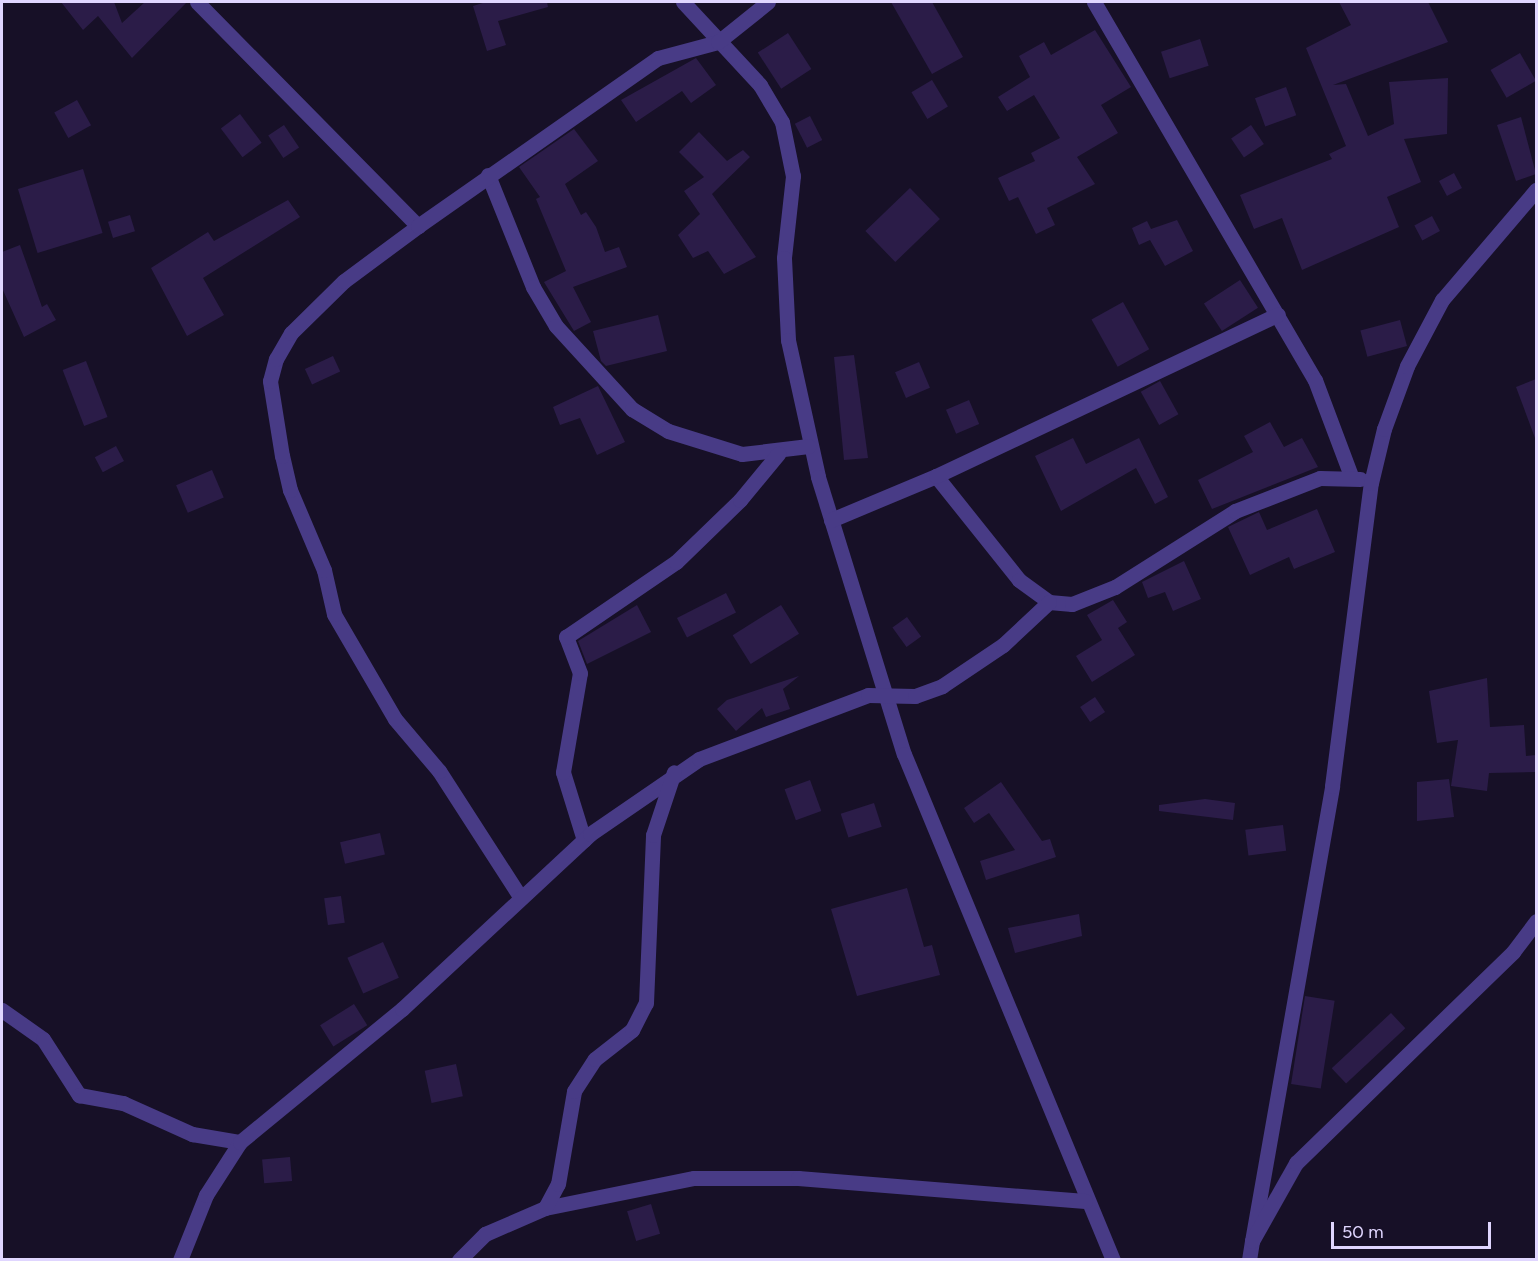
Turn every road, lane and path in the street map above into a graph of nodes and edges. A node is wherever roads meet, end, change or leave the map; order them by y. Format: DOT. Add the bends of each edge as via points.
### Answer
graph roads {
  1 [pos="197,2"];
  2 [pos="683,2"];
  3 [pos="768,2"];
  4 [pos="1094,2"];
  5 [pos="718,42"];
  6 [pos="488,175"];
  7 [pos="1536,190"];
  8 [pos="418,226"];
  9 [pos="1278,314"];
  10 [pos="809,446"];
  11 [pos="778,454"];
  12 [pos="936,476"];
  13 [pos="1351,476"];
  14 [pos="1371,483"];
  15 [pos="831,520"];
  16 [pos="1049,602"];
  17 [pos="886,692"];
  18 [pos="674,772"];
  19 [pos="584,840"];
  20 [pos="519,895"];
  21 [pos="1536,921"];
  22 [pos="2,1010"];
  23 [pos="240,1142"];
  24 [pos="1085,1201"];
  25 [pos="544,1208"];
  26 [pos="1252,1241"];
  27 [pos="180,1260"];
  28 [pos="459,1260"];
  29 [pos="1113,1260"];
  30 [pos="1249,1260"];
  1 -- 8 [label="street"];
  2 -- 5 [label="street"];
  3 -- 5 [label="street"];
  4 -- 9 [label="street"];
  5 -- 6 [label="street" via="658,58"];
  5 -- 10 [label="street" via="760,85 791,151 783,290"];
  6 -- 8 [label="street"];
  6 -- 11 [label="street" via="533,286 556,326 606,385 668,431 742,454"];
  7 -- 14 [label="street" via="1442,300 1407,366"];
  8 -- 20 [label="street" via="344,281 291,333 270,381 274,418 290,490 324,570 334,614 395,719 439,771"];
  9 -- 12 [label="street"];
  9 -- 13 [label="street" via="1331,411"];
  10 -- 11 [label="street"];
  10 -- 15 [label="street"];
  11 -- 19 [label="street" via="740,500 676,562 566,637 580,673 563,772"];
  12 -- 15 [label="street"];
  12 -- 16 [label="street" via="982,541 1019,580"];
  13 -- 14 [label="street"];
  13 -- 16 [label="street" via="1320,478 1235,511 1095,597 1072,604"];
  14 -- 26 [label="street" via="1332,786"];
  15 -- 17 [label="street"];
  16 -- 17 [label="street" via="1003,645 953,680 915,696"];
  17 -- 18 [label="street" via="852,700"];
  17 -- 24 [label="street" via="916,785"];
  18 -- 19 [label="street"];
  18 -- 25 [label="street" via="653,835 646,1003 632,1030 595,1059 574,1091 558,1184"];
  19 -- 20 [label="street"];
  20 -- 23 [label="street" via="402,1009"];
  21 -- 26 [label="street" via="1513,952 1296,1163"];
  22 -- 23 [label="street" via="43,1039 79,1095 123,1103 192,1134"];
  23 -- 27 [label="street" via="206,1195"];
  24 -- 25 [label="street" via="798,1178 694,1178"];
  24 -- 29 [label="street"];
  25 -- 28 [label="street" via="484,1234"];
  26 -- 30 [label="street"];
}
